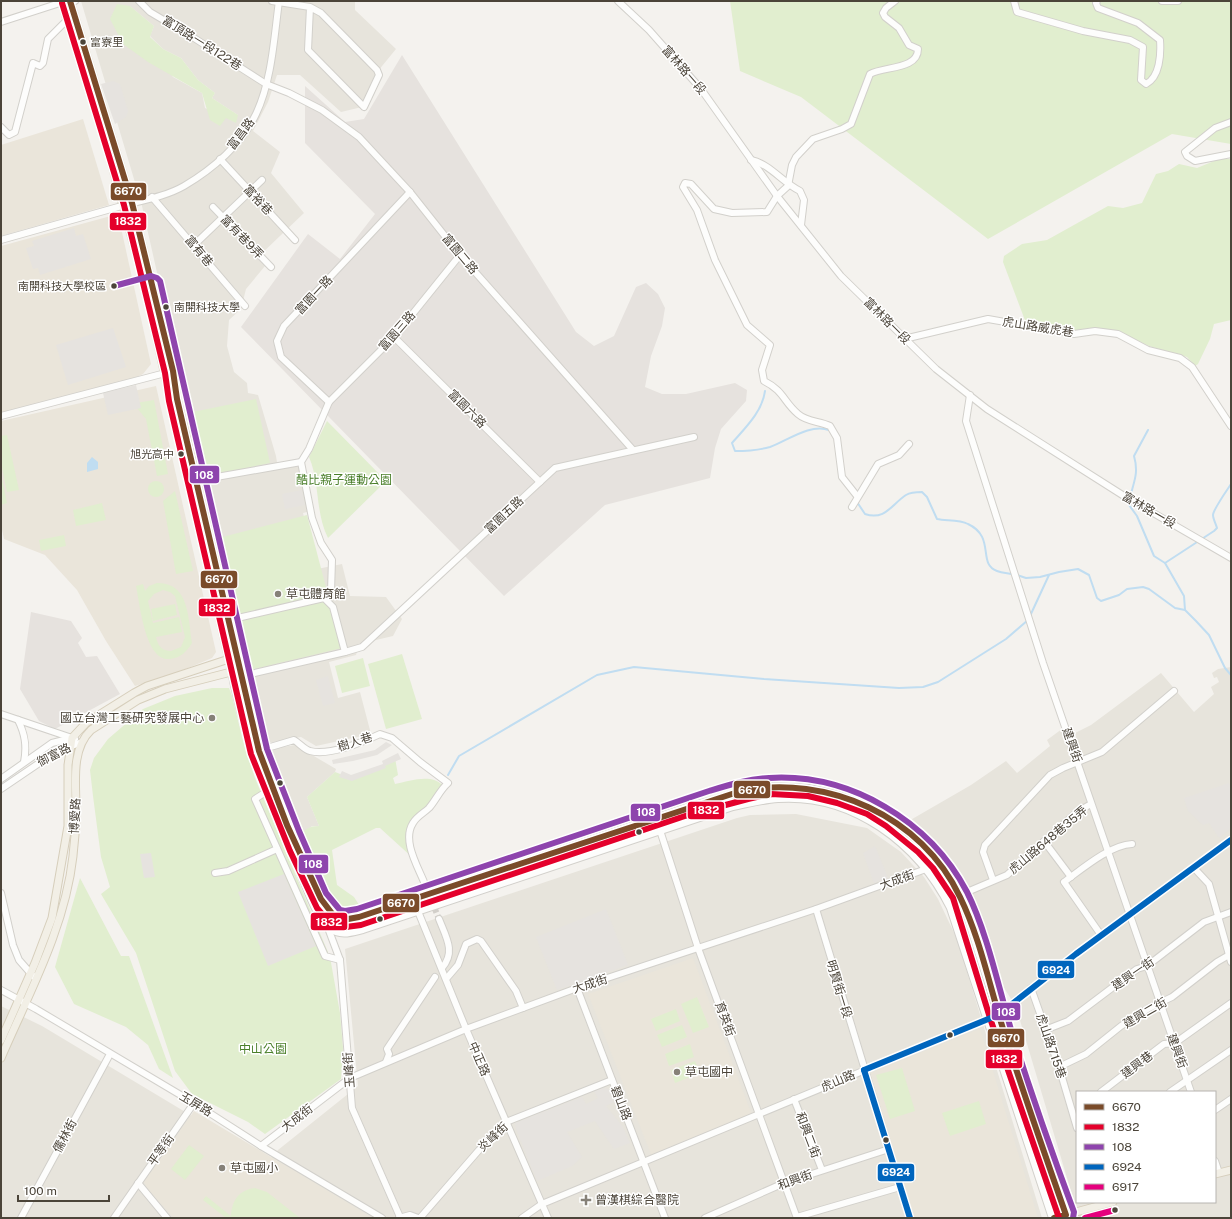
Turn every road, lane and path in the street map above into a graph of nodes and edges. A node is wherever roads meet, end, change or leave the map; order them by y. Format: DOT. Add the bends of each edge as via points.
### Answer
graph roads {
  1 [pos="139,1"];
  2 [pos="272,1"];
  3 [pos="618,1"];
  4 [pos="895,1"];
  5 [pos="1014,1"];
  6 [pos="1097,1"];
  7 [pos="1162,1"];
  8 [pos="1178,1"];
  9 [pos="68,2"];
  10 [pos="279,2"];
  11 [pos="310,7"];
  12 [pos="66,20"];
  13 [pos="1,22"];
  14 [pos="266,84"];
  15 [pos="1231,122"];
  16 [pos="1,127"];
  17 [pos="1231,154"];
  18 [pos="220,159"];
  19 [pos="751,160"];
  20 [pos="262,180"];
  21 [pos="788,186"];
  22 [pos="250,191"];
  23 [pos="410,192"];
  24 [pos="777,196"];
  25 [pos="152,197"];
  26 [pos="132,203"];
  27 [pos="124,206"];
  28 [pos="213,207"];
  29 [pos="222,217"];
  30 [pos="801,226"];
  31 [pos="1,240"];
  32 [pos="295,240"];
  33 [pos="194,245"];
  34 [pos="460,255"];
  35 [pos="271,267"];
  36 [pos="245,306"];
  37 [pos="394,337"];
  38 [pos="904,339"];
  39 [pos="173,371"];
  40 [pos="166,373"];
  41 [pos="970,395"];
  42 [pos="329,402"];
  43 [pos="1,416"];
  44 [pos="1231,426"];
  45 [pos="694,437"];
  46 [pos="909,444"];
  47 [pos="633,450"];
  48 [pos="301,462"];
  49 [pos="198,480"];
  50 [pos="189,482"];
  51 [pos="540,482"];
  52 [pos="1231,558"];
  53 [pos="324,598"];
  54 [pos="229,620"];
  55 [pos="345,652"];
  56 [pos="237,657"];
  57 [pos="229,660"];
  58 [pos="231,672"];
  59 [pos="242,676"];
  60 [pos="1174,691"];
  61 [pos="1,714"];
  62 [pos="18,720"];
  63 [pos="72,738"];
  64 [pos="82,742"];
  65 [pos="70,746"];
  66 [pos="259,751"];
  67 [pos="252,752"];
  68 [pos="1078,761"];
  69 [pos="22,763"];
  70 [pos="1,779"];
  71 [pos="1,789"];
  72 [pos="273,790"];
  73 [pos="266,791"];
  74 [pos="1091,804"];
  75 [pos="656,818"];
  76 [pos="661,831"];
  77 [pos="1231,840"];
  78 [pos="1044,841"];
  79 [pos="1132,844"];
  80 [pos="277,849"];
  81 [pos="1108,852"];
  82 [pos="939,863"];
  83 [pos="1194,868"];
  84 [pos="926,869"];
  85 [pos="215,873"];
  86 [pos="1072,877"];
  87 [pos="994,880"];
  88 [pos="424,882"];
  89 [pos="1,893"];
  90 [pos="960,895"];
  91 [pos="413,899"];
  92 [pos="816,909"];
  93 [pos="417,911"];
  94 [pos="1231,912"];
  95 [pos="334,916"];
  96 [pos="1129,916"];
  97 [pos="1219,916"];
  98 [pos="439,919"];
  99 [pos="328,928"];
  100 [pos="1101,935"];
  101 [pos="698,948"];
  102 [pos="1229,955"];
  103 [pos="340,960"];
  104 [pos="1231,962"];
  105 [pos="1146,966"];
  106 [pos="442,968"];
  107 [pos="31,972"];
  108 [pos="435,977"];
  109 [pos="446,979"];
  110 [pos="35,981"];
  111 [pos="577,988"];
  112 [pos="1031,988"];
  113 [pos="1,990"];
  114 [pos="18,999"];
  115 [pos="25,1003"];
  116 [pos="1160,1003"];
  117 [pos="1231,1003"];
  118 [pos="523,1008"];
  119 [pos="998,1014"];
  120 [pos="987,1019"];
  121 [pos="466,1029"];
  122 [pos="1045,1030"];
  123 [pos="1,1040"];
  124 [pos="1175,1043"];
  125 [pos="1231,1050"];
  126 [pos="110,1054"];
  127 [pos="1,1058"];
  128 [pos="386,1062"];
  129 [pos="1059,1067"];
  130 [pos="864,1070"];
  131 [pos="350,1078"];
  132 [pos="612,1080"];
  133 [pos="1187,1080"];
  134 [pos="1102,1091"];
  135 [pos="1171,1091"];
  136 [pos="1191,1091"];
  137 [pos="794,1099"];
  138 [pos="1231,1099"];
  139 [pos="194,1103"];
  140 [pos="1074,1106"];
  141 [pos="1216,1109"];
  142 [pos="759,1113"];
  143 [pos="1076,1121"];
  144 [pos="506,1122"];
  145 [pos="261,1146"];
  146 [pos="888,1149"];
  147 [pos="644,1161"];
  148 [pos="822,1170"];
  149 [pos="1231,1170"];
  150 [pos="1217,1173"];
  151 [pos="138,1183"];
  152 [pos="784,1183"];
  153 [pos="900,1186"];
  154 [pos="1110,1203"];
  155 [pos="542,1204"];
  156 [pos="1066,1217"];
  157 [pos="21,1218"];
  158 [pos="114,1218"];
  159 [pos="167,1218"];
  160 [pos="382,1218"];
  161 [pos="399,1218"];
  162 [pos="419,1218"];
  163 [pos="522,1218"];
  164 [pos="548,1218"];
  165 [pos="665,1218"];
  166 [pos="705,1218"];
  167 [pos="797,1218"];
  168 [pos="910,1218"];
  169 [pos="1053,1218"];
  1 -- 14 [label="street, 富頂路一段122巷" via="150,12"];
  2 -- 10 [label="street"];
  3 -- 19 [label="street, 富林路一段" via="649,30 701,89"];
  4 -- 21 [label="street" via="883,13 899,28 909,45 918,49 916,57 904,66 884,68 870,74 851,124 814,139 796,157"];
  5 -- 6 [label="street" via="1017,12 1083,31 1130,40 1143,47 1141,80 1146,84 1152,82 1157,70 1160,40 1138,23 1098,8"];
  7 -- 8 [label="street"];
  9 -- 12 [label="main road"];
  9 -- 13 [label="street"];
  9 -- 26 [label="main road"];
  10 -- 11 [label="street"];
  10 -- 14 [label="street, 富昌路"];
  11 -- 11 [label="street" via="308,50 364,108 379,75 377,70 321,13"];
  12 -- 16 [label="street" via="48,39 43,63 40,66 33,63 15,132 9,135"];
  12 -- 27 [label="main road"];
  14 -- 18 [label="street, 富昌路" via="257,113 246,133"];
  14 -- 23 [label="street, 富園二路" via="289,93 341,123 359,137"];
  15 -- 17 [label="street" via="1215,128 1185,152 1194,161"];
  18 -- 22 [label="street, 富裕巷"];
  18 -- 25 [label="street, 富昌路" via="205,173 183,187"];
  19 -- 21 [label="street" via="762,162"];
  19 -- 24 [label="street, 富林路一段"];
  20 -- 22 [label="street"];
  21 -- 24 [label="street"];
  21 -- 30 [label="street" via="800,191 804,200"];
  22 -- 29 [label="street"];
  22 -- 32 [label="street, 富裕巷"];
  23 -- 34 [label="street, 富園二路"];
  23 -- 42 [label="street, 富園一路" via="284,326 278,341 281,357"];
  24 -- 30 [label="street, 富林路一段"];
  24 -- 46 [label="street" via="767,212 732,213 714,209 691,184 685,183 682,187 697,210 715,260 747,325 770,345 762,370 764,381 782,393 798,414 808,421 830,426 837,438 842,477 855,501 878,464 898,455"];
  25 -- 26 [label="street, 富昌路"];
  25 -- 33 [label="street, 富有巷"];
  26 -- 27 [label="street, 富昌路"];
  26 -- 39 [label="main road"];
  27 -- 31 [label="street, 富昌路"];
  27 -- 40 [label="main road"];
  28 -- 29 [label="street, 富有巷9弄"];
  29 -- 33 [label="street"];
  29 -- 35 [label="street, 富有巷9弄"];
  30 -- 38 [label="street, 富林路一段" via="842,276"];
  33 -- 36 [label="street, 富有巷"];
  34 -- 37 [label="street, 富園三路"];
  34 -- 47 [label="street, 富園二路"];
  37 -- 42 [label="street, 富園三路"];
  37 -- 51 [label="street, 富園六路"];
  38 -- 41 [label="street, 富林路一段" via="936,369"];
  38 -- 44 [label="street, 虎山路威虎巷" via="988,319 1074,334 1094,331 1118,334 1148,350 1180,358 1192,367"];
  39 -- 40 [label="street"];
  39 -- 49 [label="main road" via="177,399"];
  40 -- 43 [label="street"];
  40 -- 50 [label="main road"];
  41 -- 52 [label="street, 富林路一段" via="1124,496"];
  41 -- 68 [label="street, 建興街" via="966,421 1014,574"];
  42 -- 48 [label="street" via="310,449"];
  45 -- 47 [label="street, 富園五路"];
  47 -- 51 [label="street, 富園五路" via="555,468"];
  48 -- 49 [label="street"];
  48 -- 53 [label="street" via="312,518 332,560 330,591"];
  49 -- 50 [label="street"];
  49 -- 54 [label="main road"];
  50 -- 57 [label="main road"];
  51 -- 55 [label="street, 富園五路" via="362,647"];
  53 -- 54 [label="street"];
  53 -- 55 [label="street" via="333,607"];
  54 -- 56 [label="main road"];
  55 -- 59 [label="street, 富園五路"];
  56 -- 57 [label="main road, 博愛路"];
  56 -- 59 [label="main road"];
  57 -- 58 [label="street"];
  57 -- 63 [label="main road, 博愛路" via="147,686 86,723"];
  58 -- 59 [label="main road"];
  58 -- 64 [label="main road, 博愛路" via="144,697 91,730"];
  58 -- 67 [label="street"];
  59 -- 66 [label="street"];
  60 -- 68 [label="street" via="1102,752"];
  61 -- 62 [label="street"];
  62 -- 63 [label="street"];
  62 -- 69 [label="street" via="25,735 26,745"];
  63 -- 64 [label="street"];
  63 -- 65 [label="main road, 博愛路"];
  63 -- 69 [label="street, 御富路" via="52,744"];
  64 -- 65 [label="street, 御富路"];
  64 -- 110 [label="main road, 博愛路" via="76,767 76,823 72,864 60,918"];
  65 -- 71 [label="street, 御富路" via="54,753"];
  65 -- 107 [label="main road, 博愛路" via="68,826 63,862 52,918"];
  66 -- 67 [label="street, 樹人巷"];
  66 -- 72 [label="street"];
  66 -- 88 [label="street, 樹人巷" via="294,740 309,751 321,752 358,743 380,734 392,738 448,783 429,808 413,822 409,834 414,857"];
  67 -- 73 [label="street"];
  68 -- 74 [label="street, 建興街"];
  68 -- 87 [label="street" via="1050,775 985,845 983,852"];
  69 -- 70 [label="street, 御富路"];
  72 -- 73 [label="street"];
  72 -- 95 [label="street" via="309,876 321,899"];
  73 -- 80 [label="street" via="255,799"];
  73 -- 99 [label="street" via="315,907"];
  74 -- 78 [label="street, 虎山路648巷35弄" via="1077,812"];
  74 -- 81 [label="street, 建興街"];
  75 -- 76 [label="street, 育英街"];
  75 -- 82 [label="street" via="746,790 770,786 810,788 870,806 905,830"];
  75 -- 91 [label="street"];
  76 -- 84 [label="street" via="755,802 778,799 817,802 848,810 877,825"];
  76 -- 93 [label="street"];
  76 -- 101 [label="street, 育英街"];
  77 -- 83 [label="street, 虎山路"];
  78 -- 86 [label="street"];
  78 -- 87 [label="street, 虎山路648巷35弄" via="1007,874"];
  79 -- 81 [label="street" via="1125,844"];
  80 -- 85 [label="street" via="228,871"];
  80 -- 103 [label="street" via="325,956"];
  81 -- 86 [label="street"];
  81 -- 96 [label="street, 建興街"];
  82 -- 84 [label="street, 大成街"];
  82 -- 90 [label="street"];
  83 -- 96 [label="street, 虎山路"];
  83 -- 97 [label="street" via="1209,884"];
  84 -- 92 [label="street, 大成街"];
  84 -- 120 [label="street" via="950,908"];
  86 -- 100 [label="street" via="1064,882"];
  87 -- 90 [label="street, 虎山路648巷35弄"];
  89 -- 107 [label="street" via="13,945 19,960"];
  90 -- 119 [label="street"];
  91 -- 93 [label="street, 中正路"];
  91 -- 95 [label="street" via="359,918 343,920"];
  92 -- 101 [label="street, 大成街"];
  92 -- 130 [label="street, 明賢街一段"];
  93 -- 99 [label="street" via="342,935"];
  93 -- 106 [label="street, 中正路"];
  94 -- 97 [label="street, 建興一街"];
  95 -- 99 [label="street"];
  96 -- 100 [label="street, 虎山路"];
  96 -- 105 [label="street, 建興街"];
  97 -- 102 [label="street"];
  97 -- 105 [label="street, 建興一街" via="1204,922"];
  98 -- 106 [label="street" via="450,947 448,960"];
  99 -- 103 [label="street, 玉峰街"];
  100 -- 112 [label="street, 虎山路"];
  101 -- 111 [label="street, 大成街"];
  101 -- 142 [label="street, 育英街"];
  102 -- 104 [label="street"];
  102 -- 116 [label="street, 建興二街"];
  103 -- 131 [label="street, 玉峰街"];
  105 -- 116 [label="street, 建興街"];
  105 -- 122 [label="street, 建興一街" via="1137,969 1068,1021"];
  106 -- 109 [label="street, 中正路"];
  107 -- 110 [label="street"];
  107 -- 114 [label="main road, 博愛路"];
  108 -- 128 [label="street" via="387,1049 389,1054"];
  109 -- 118 [label="street" via="458,965 466,944 481,940 516,991"];
  109 -- 121 [label="street, 中正路"];
  110 -- 115 [label="main road, 博愛路"];
  111 -- 118 [label="street, 大成街"];
  111 -- 132 [label="street, 碧山路"];
  112 -- 119 [label="street, 虎山路"];
  112 -- 122 [label="street, 虎山路715巷"];
  113 -- 114 [label="street, 玉屏路"];
  114 -- 115 [label="street, 玉屏路"];
  114 -- 123 [label="main road, 博愛路"];
  115 -- 126 [label="street, 玉屏路"];
  115 -- 127 [label="main road, 博愛路"];
  116 -- 124 [label="street, 建興街"];
  116 -- 129 [label="street, 建興二街" via="1121,1026 1086,1054"];
  117 -- 124 [label="street, 建興巷"];
  118 -- 121 [label="street, 大成街"];
  119 -- 120 [label="street, 虎山路"];
  119 -- 156 [label="street"];
  120 -- 130 [label="street, 虎山路"];
  120 -- 169 [label="street"];
  121 -- 128 [label="street, 大成街"];
  121 -- 144 [label="street, 中正路"];
  122 -- 129 [label="street, 虎山路715巷"];
  124 -- 133 [label="street, 建興街"];
  124 -- 134 [label="street, 建興巷" via="1164,1044"];
  125 -- 133 [label="street"];
  126 -- 139 [label="street, 玉屏路"];
  126 -- 157 [label="street, 儒林街"];
  128 -- 131 [label="street, 大成街"];
  129 -- 140 [label="street, 虎山路715巷"];
  130 -- 137 [label="street, 虎山路"];
  130 -- 146 [label="street, 明賢街一段"];
  131 -- 145 [label="street, 大成街"];
  131 -- 161 [label="street, 玉峰街" via="352,1108"];
  132 -- 144 [label="street, 炎峰街"];
  132 -- 147 [label="street, 碧山路"];
  133 -- 135 [label="street"];
  133 -- 136 [label="street, 建興街"];
  137 -- 142 [label="street, 虎山路"];
  137 -- 148 [label="street, 和興二街"];
  138 -- 141 [label="street"];
  139 -- 145 [label="street, 玉屏路"];
  139 -- 151 [label="street, 平等街"];
  140 -- 143 [label="street, 虎山路715巷"];
  142 -- 147 [label="street, 虎山路"];
  142 -- 152 [label="street, 育英街"];
  144 -- 155 [label="street, 中正路"];
  144 -- 162 [label="street, 炎峰街"];
  145 -- 160 [label="street, 玉屏路"];
  146 -- 148 [label="street, 和興街"];
  146 -- 153 [label="street, 明賢街一段"];
  147 -- 155 [label="street, 虎山路"];
  147 -- 165 [label="street, 碧山路"];
  148 -- 152 [label="street, 和興街"];
  149 -- 150 [label="main road"];
  151 -- 158 [label="street, 平等街"];
  151 -- 159 [label="street"];
  152 -- 166 [label="street, 和興街"];
  152 -- 167 [label="street, 育英街"];
  153 -- 167 [label="street"];
  153 -- 168 [label="street, 明賢街一段"];
  154 -- 156 [label="main road"];
  155 -- 163 [label="street, 虎山路"];
  155 -- 164 [label="street, 中正路"];
  156 -- 169 [label="main road"];
  161 -- 162 [label="street" via="410,1215"];
}
